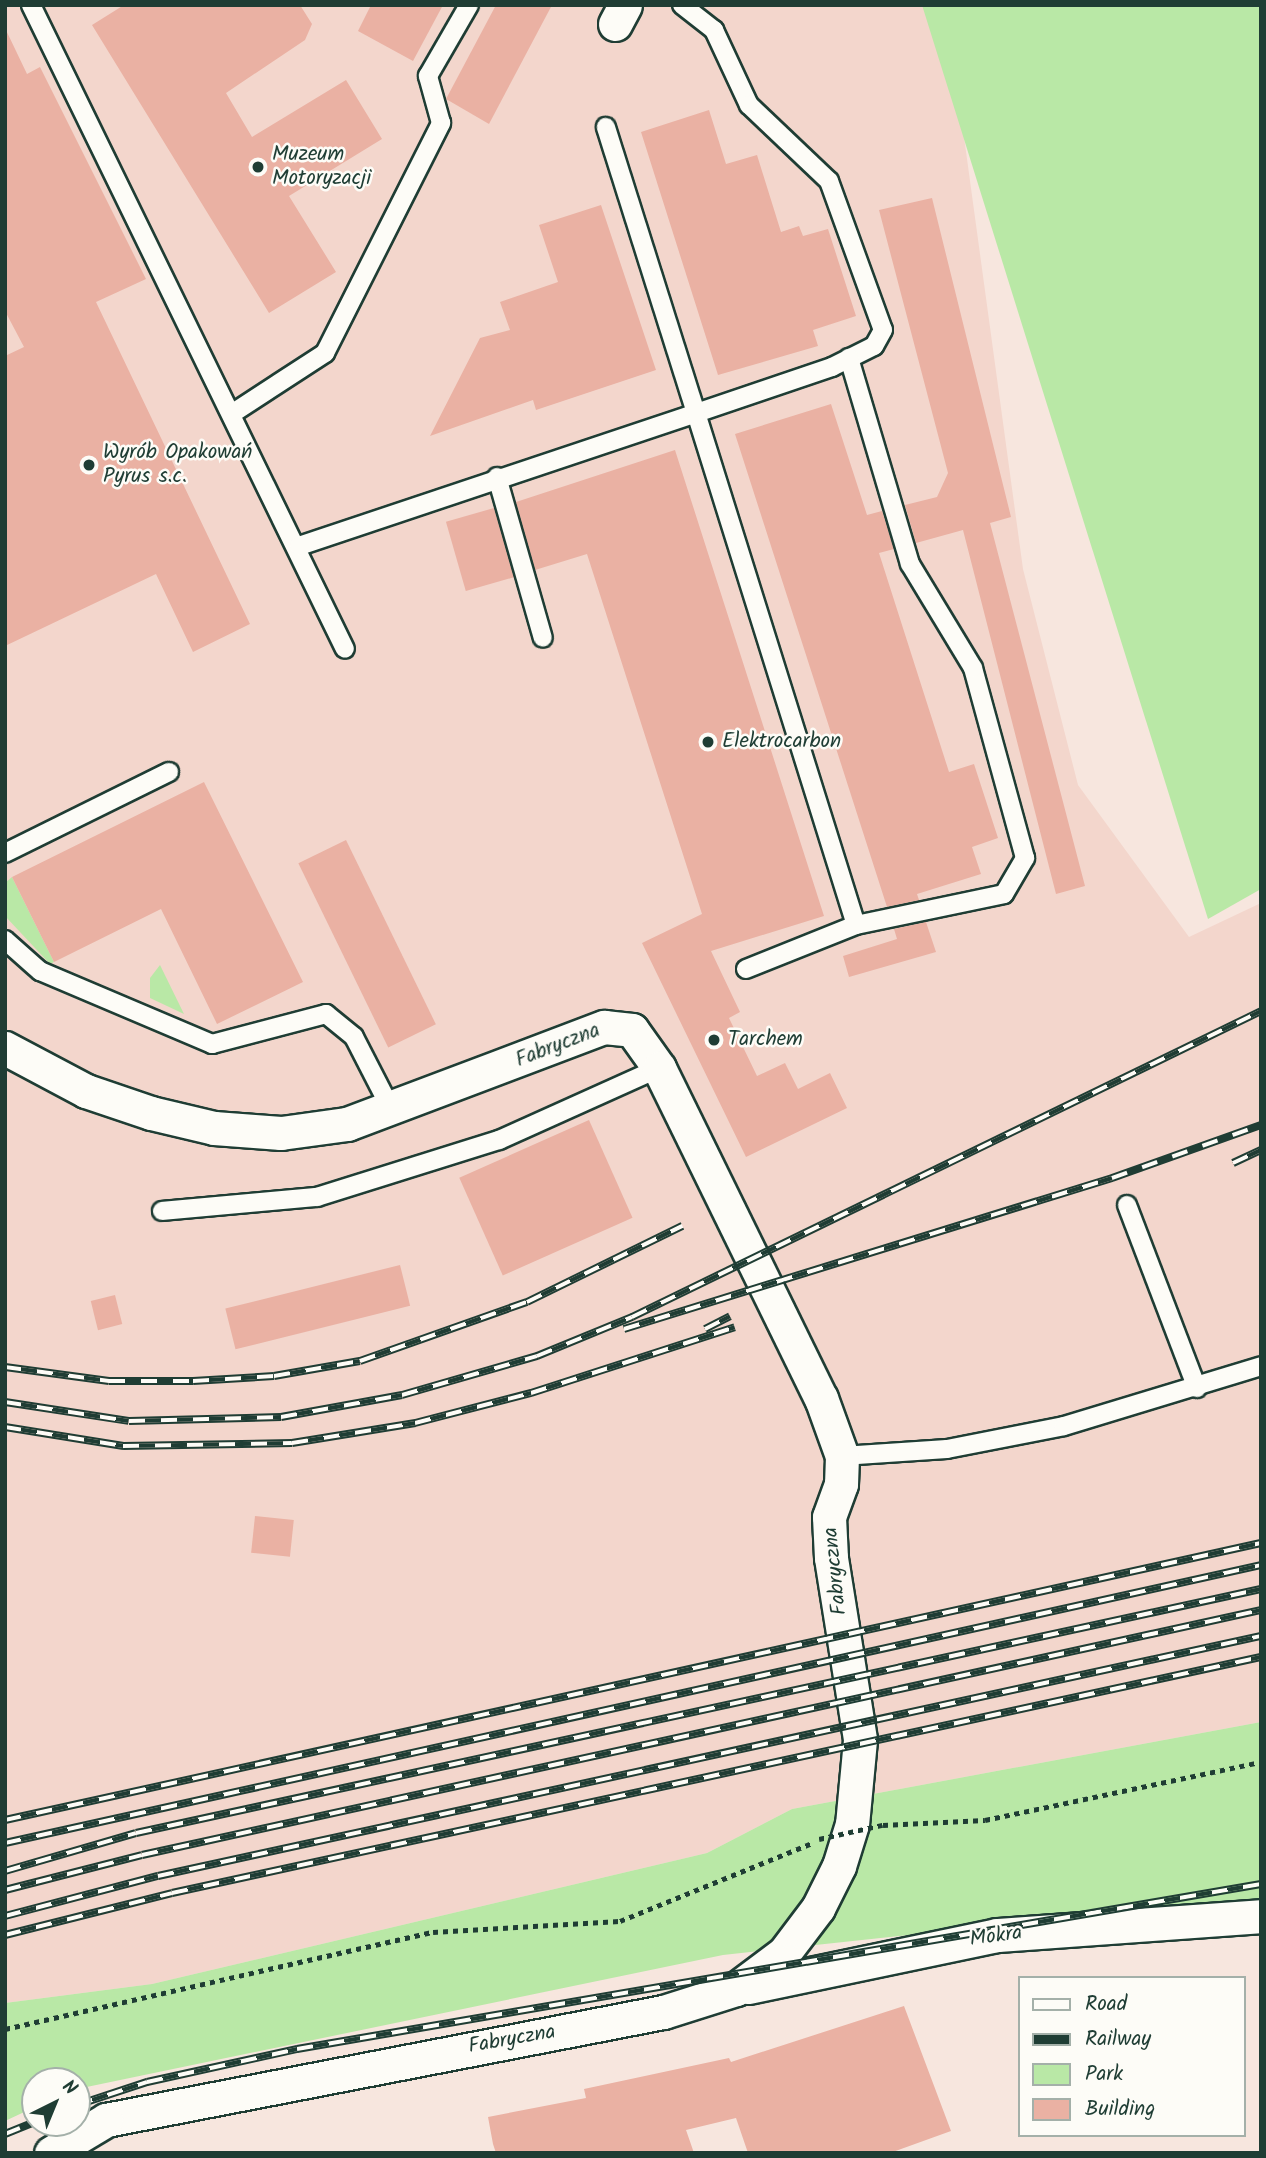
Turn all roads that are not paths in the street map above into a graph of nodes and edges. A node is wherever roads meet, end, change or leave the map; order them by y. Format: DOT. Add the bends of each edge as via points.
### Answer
graph roads {
  1 [pos="31,5"];
  2 [pos="469,5"];
  3 [pos="682,5"];
  4 [pos="606,127"];
  5 [pos="849,358"];
  6 [pos="233,413"];
  7 [pos="695,413"];
  8 [pos="496,477"];
  9 [pos="299,546"];
  10 [pos="543,638"];
  11 [pos="345,649"];
  12 [pos="169,772"];
  13 [pos="5,853"];
  14 [pos="856,925"];
  15 [pos="5,940"];
  16 [pos="746,969"];
  17 [pos="5,1048"];
  18 [pos="659,1068"];
  19 [pos="391,1109"];
  20 [pos="1127,1205"];
  21 [pos="162,1211"];
  22 [pos="1261,1366"];
  23 [pos="1197,1388"];
  24 [pos="842,1456"];
  25 [pos="1261,1916"];
  26 [pos="736,1989"];
  27 [pos="51,2153"];
  1 -- 6 [label="lane"];
  2 -- 6 [label="lane" via="428,76 441,122 325,353"];
  3 -- 5 [label="lane" via="714,30 749,105 829,181 883,330 874,346"];
  4 -- 7 [label="lane"];
  5 -- 7 [label="lane"];
  5 -- 14 [label="lane" via="910,564 973,668 1024,858 1004,894"];
  6 -- 9 [label="lane"];
  7 -- 8 [label="lane"];
  7 -- 14 [label="lane"];
  8 -- 9 [label="lane"];
  8 -- 10 [label="lane"];
  9 -- 11 [label="lane"];
  12 -- 13 [label="lane"];
  14 -- 16 [label="lane"];
  15 -- 19 [label="lane" via="40,971 212,1044 326,1014 354,1037"];
  17 -- 19 [label="street, Fabryczna" via="86,1091 214,1128 281,1133 347,1124"];
  18 -- 19 [label="street, Fabryczna" via="632,1030 604,1027"];
  18 -- 21 [label="lane" via="499,1140 317,1197"];
  18 -- 24 [label="street, Fabryczna" via="821,1398"];
  20 -- 23 [label="lane"];
  22 -- 23 [label="lane"];
  23 -- 24 [label="lane" via="1118,1413 947,1449"];
  24 -- 26 [label="street, Fabryczna" via="841,1484 829,1517 860,1740 852,1825 818,1908 784,1953"];
  25 -- 26 [label="street, Mokra" via="997,1935"];
  26 -- 27 [label="street, Fabryczna" via="663,2012 106,2120"];
}
